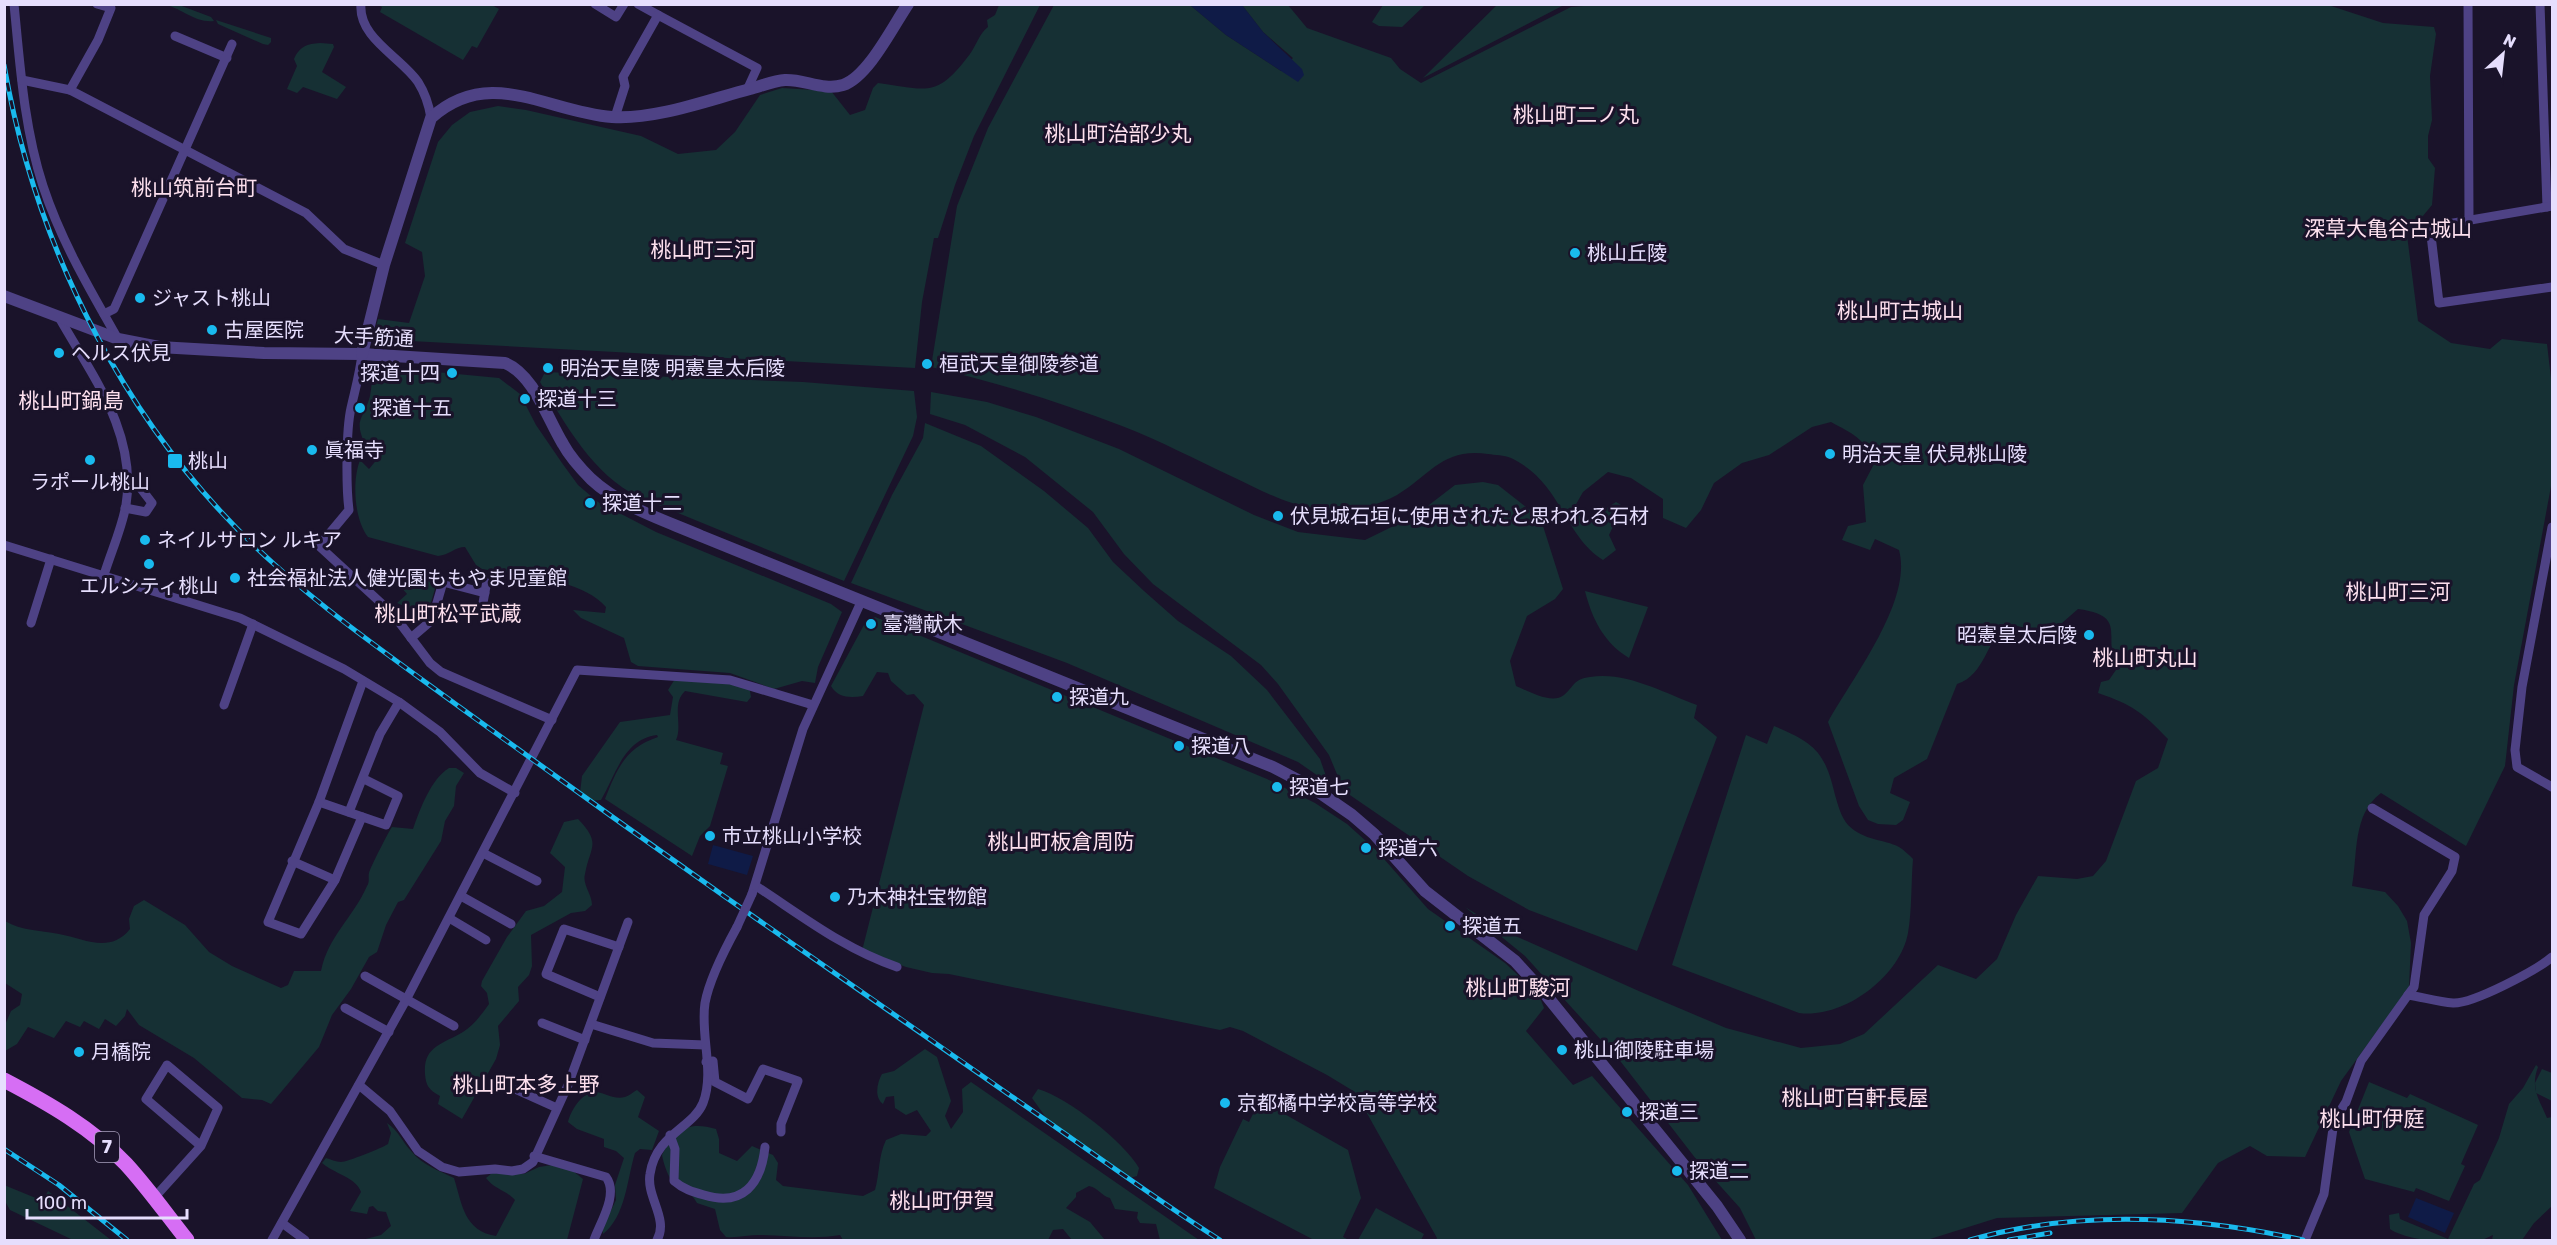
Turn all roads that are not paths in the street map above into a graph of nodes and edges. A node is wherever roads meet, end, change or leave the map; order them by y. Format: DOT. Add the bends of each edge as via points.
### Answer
graph roads {
  1 [pos="14,4"];
  2 [pos="97,4"];
  3 [pos="361,4"];
  4 [pos="595,4"];
  5 [pos="624,4"];
  6 [pos="638,4"];
  7 [pos="908,4"];
  8 [pos="2468,4"];
  9 [pos="2541,4"];
  10 [pos="658,15"];
  11 [pos="175,36"];
  12 [pos="232,44"];
  13 [pos="226,58"];
  14 [pos="22,80"];
  15 [pos="70,90"];
  16 [pos="747,90"];
  17 [pos="615,117"];
  18 [pos="431,118"];
  19 [pos="185,151"];
  20 [pos="2550,206"];
  21 [pos="2469,219"];
  22 [pos="384,265"];
  23 [pos="2553,287"];
  24 [pos="4,296"];
  25 [pos="104,314"];
  26 [pos="60,319"];
  27 [pos="118,339"];
  28 [pos="362,354"];
  29 [pos="127,484"];
  30 [pos="125,508"];
  31 [pos="2553,527"];
  32 [pos="4,545"];
  33 [pos="51,559"];
  34 [pos="104,575"];
  35 [pos="488,581"];
  36 [pos="485,593"];
  37 [pos="861,602"];
  38 [pos="482,608"];
  39 [pos="31,623"];
  40 [pos="253,624"];
  41 [pos="411,638"];
  42 [pos="363,681"];
  43 [pos="399,702"];
  44 [pos="224,705"];
  45 [pos="813,705"];
  46 [pos="552,720"];
  47 [pos="364,779"];
  48 [pos="2553,787"];
  49 [pos="515,793"];
  50 [pos="319,802"];
  51 [pos="2372,807"];
  52 [pos="349,812"];
  53 [pos="362,817"];
  54 [pos="483,853"];
  55 [pos="292,861"];
  56 [pos="336,880"];
  57 [pos="537,881"];
  58 [pos="754,890"];
  59 [pos="461,896"];
  60 [pos="449,918"];
  61 [pos="628,922"];
  62 [pos="511,924"];
  63 [pos="486,940"];
  64 [pos="619,947"];
  65 [pos="2553,957"];
  66 [pos="897,967"];
  67 [pos="365,976"];
  68 [pos="2408,995"];
  69 [pos="600,997"];
  70 [pos="406,1000"];
  71 [pos="345,1008"];
  72 [pos="542,1023"];
  73 [pos="591,1024"];
  74 [pos="454,1026"];
  75 [pos="388,1032"];
  76 [pos="585,1040"];
  77 [pos="705,1045"];
  78 [pos="706,1062"];
  79 [pos="4,1080"];
  80 [pos="359,1085"];
  81 [pos="517,1090"];
  82 [pos="557,1108"];
  83 [pos="780,1132"];
  84 [pos="670,1135"];
  85 [pos="201,1146"];
  86 [pos="765,1147"];
  87 [pos="534,1156"];
  88 [pos="154,1198"];
  89 [pos="282,1223"];
  90 [pos="187,1240"];
  91 [pos="272,1240"];
  92 [pos="305,1240"];
  93 [pos="594,1240"];
  94 [pos="657,1240"];
  95 [pos="1740,1240"];
  96 [pos="2305,1240"];
  1 -- 14 [label="street"];
  2 -- 15 [label="street" via="111,8"];
  3 -- 18 [label="street" via="362,20 368,31 417,81"];
  4 -- 5 [label="street" via="616,17"];
  6 -- 10 [label="street"];
  7 -- 16 [label="street" via="861,74 843,85 817,86 786,80"];
  8 -- 21 [label="street"];
  9 -- 20 [label="street"];
  10 -- 16 [label="street" via="757,68"];
  10 -- 17 [label="street" via="623,77 625,86"];
  11 -- 13 [label="street"];
  12 -- 13 [label="street"];
  13 -- 19 [label="street"];
  14 -- 15 [label="street"];
  14 -- 25 [label="street" via="43,185 57,224"];
  15 -- 19 [label="street"];
  16 -- 17 [label="street" via="639,117"];
  17 -- 18 [label="street" via="489,92 454,101"];
  18 -- 22 [label="street"];
  19 -- 22 [label="street" via="306,213 344,249"];
  19 -- 25 [label="street" via="114,309"];
  20 -- 21 [label="street"];
  21 -- 23 [label="street" via="2430,227 2439,303"];
  22 -- 28 [label="street"];
  24 -- 26 [label="street, 大手筋通"];
  25 -- 27 [label="street"];
  26 -- 27 [label="street, 大手筋通"];
  26 -- 29 [label="street" via="116,417"];
  27 -- 28 [label="street, 大手筋通" via="172,348"];
  28 -- 37 [label="street, 大手筋通" via="498,361 513,366 525,377 564,446 611,495"];
  28 -- 41 [label="street" via="351,410 347,490 350,510 319,546 393,614"];
  29 -- 30 [label="street"];
  29 -- 30 [label="street" via="139,486 152,503 146,512"];
  30 -- 34 [label="street"];
  31 -- 48 [label="street" via="2522,687 2515,750 2517,767"];
  32 -- 33 [label="street"];
  33 -- 34 [label="street"];
  33 -- 39 [label="street"];
  34 -- 40 [label="street" via="227,612"];
  35 -- 36 [label="street"];
  36 -- 38 [label="street"];
  36 -- 41 [label="street" via="443,582 432,620"];
  37 -- 45 [label="street"];
  37 -- 95 [label="street" via="1273,767 1336,803 1374,834 1425,891 1530,977 1717,1206"];
  40 -- 42 [label="street"];
  40 -- 44 [label="street"];
  41 -- 46 [label="street" via="441,672"];
  42 -- 43 [label="street"];
  42 -- 50 [label="street"];
  43 -- 47 [label="street" via="380,734"];
  43 -- 49 [label="street" via="440,732 480,773"];
  45 -- 46 [label="street" via="730,680 576,670"];
  45 -- 58 [label="street"];
  46 -- 49 [label="street"];
  47 -- 52 [label="street"];
  47 -- 53 [label="street" via="398,796 386,825"];
  49 -- 54 [label="street"];
  50 -- 52 [label="street"];
  50 -- 55 [label="street"];
  51 -- 68 [label="street" via="2455,857 2449,877 2424,915 2414,987"];
  52 -- 53 [label="street"];
  53 -- 56 [label="street"];
  54 -- 57 [label="street"];
  54 -- 59 [label="street"];
  55 -- 56 [label="street"];
  55 -- 56 [label="street" via="268,922 301,934"];
  58 -- 66 [label="street" via="841,943"];
  58 -- 77 [label="street, bridge" via="705,1003"];
  59 -- 60 [label="street"];
  59 -- 62 [label="street"];
  60 -- 63 [label="street"];
  60 -- 70 [label="street"];
  61 -- 64 [label="street"];
  64 -- 69 [label="street"];
  64 -- 69 [label="street" via="564,929 546,974"];
  65 -- 68 [label="street" via="2540,968 2470,1001 2454,1003"];
  67 -- 70 [label="street"];
  68 -- 96 [label="street" via="2361,1061 2346,1102 2334,1121 2324,1194"];
  69 -- 73 [label="street"];
  70 -- 74 [label="street"];
  70 -- 75 [label="street"];
  71 -- 75 [label="street"];
  72 -- 76 [label="street"];
  73 -- 76 [label="street"];
  73 -- 77 [label="street" via="653,1043"];
  75 -- 80 [label="street"];
  76 -- 82 [label="street"];
  77 -- 78 [label="street"];
  78 -- 83 [label="street" via="713,1061 715,1082 748,1099 763,1069 798,1082"];
  78 -- 84 [label="street" via="703,1102"];
  79 -- 88 [label="main road, 7" via="45,1101 95,1136 125,1163"];
  80 -- 87 [label="street" via="390,1111 418,1151 442,1167 459,1172 512,1171 533,1162"];
  80 -- 89 [label="street"];
  81 -- 82 [label="street"];
  82 -- 87 [label="street"];
  84 -- 86 [label="street" via="675,1149 674,1181 682,1188 719,1200 733,1199 753,1184 763,1163"];
  84 -- 94 [label="street" via="662,1144 650,1174 661,1231"];
  85 -- 85 [label="street" via="218,1108 167,1065 146,1100"];
  85 -- 88 [label="street"];
  87 -- 93 [label="street" via="606,1177 610,1182 612,1191"];
  88 -- 90 [label="main road, 7"];
  89 -- 91 [label="street"];
  89 -- 92 [label="street"];
}
